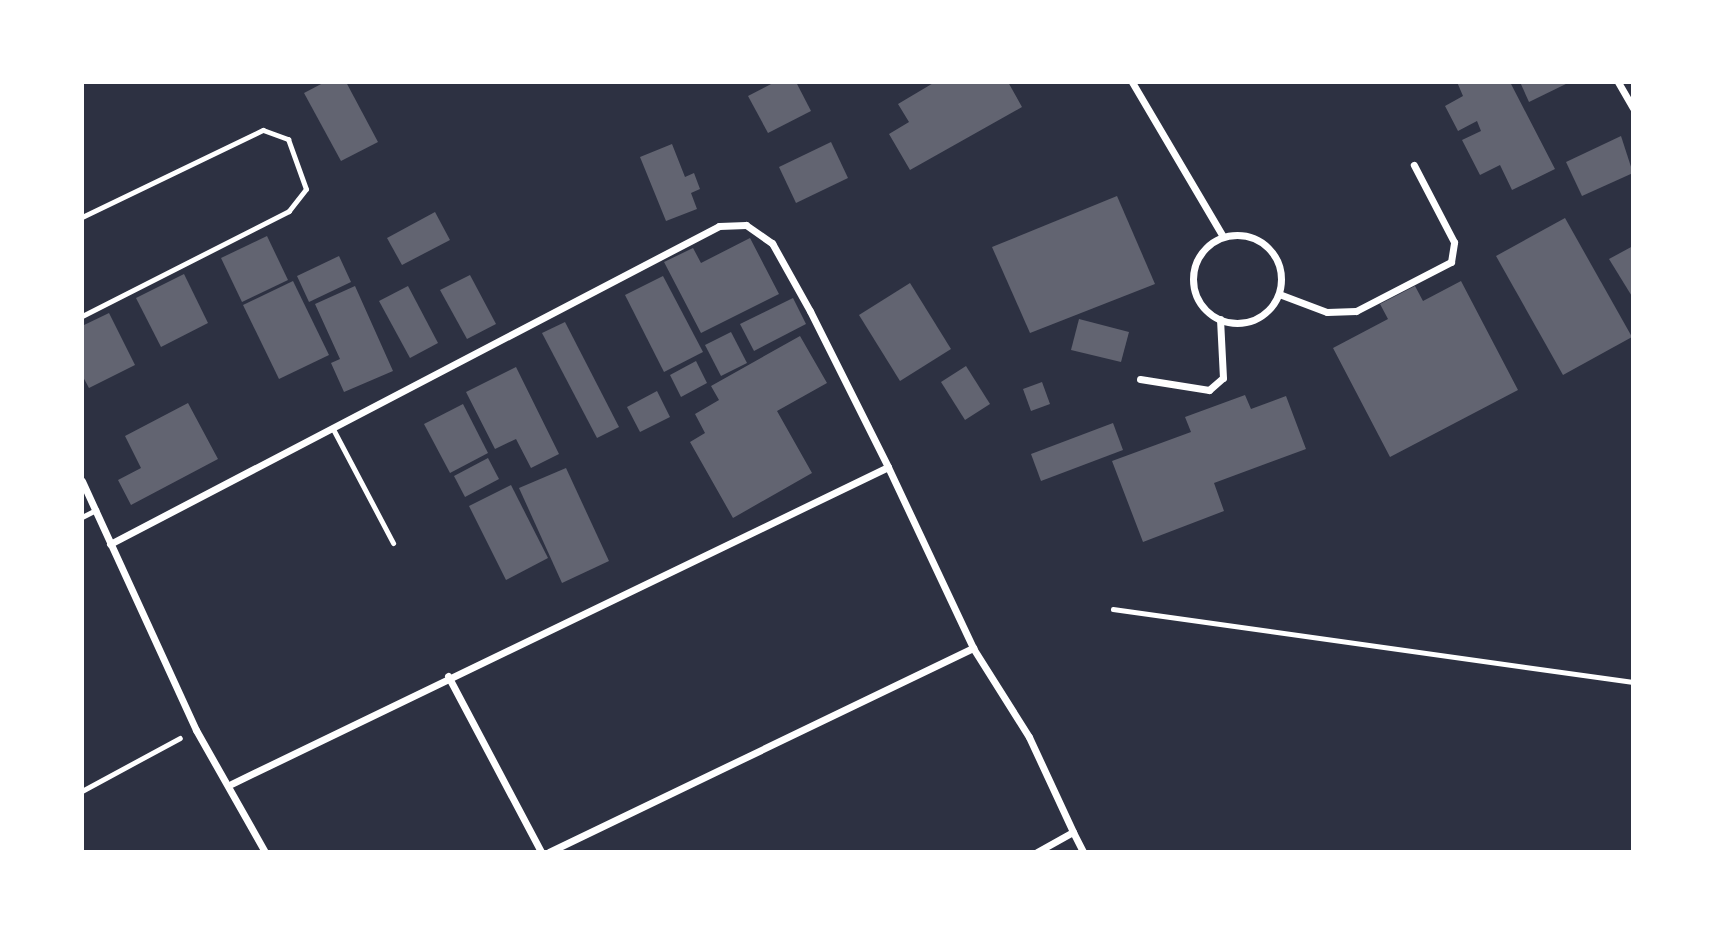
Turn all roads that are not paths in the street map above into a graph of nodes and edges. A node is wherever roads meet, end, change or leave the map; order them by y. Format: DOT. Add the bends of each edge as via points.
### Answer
graph roads {
  1 [pos="1132,82"];
  2 [pos="1618,82"];
  3 [pos="1633,108"];
  4 [pos="1414,165"];
  5 [pos="82,217"];
  6 [pos="1222,235"];
  7 [pos="1279,294"];
  8 [pos="82,316"];
  9 [pos="1220,320"];
  10 [pos="1140,379"];
  11 [pos="333,429"];
  12 [pos="888,467"];
  13 [pos="82,481"];
  14 [pos="96,510"];
  15 [pos="82,517"];
  16 [pos="393,542"];
  17 [pos="110,544"];
  18 [pos="973,648"];
  19 [pos="448,676"];
  20 [pos="231,783"];
  21 [pos="1073,832"];
  22 [pos="265,852"];
  23 [pos="541,852"];
  24 [pos="549,852"];
  25 [pos="1037,852"];
  26 [pos="1083,852"];
  1 -- 6 [label="street"];
  2 -- 3 [label="street"];
  4 -- 7 [label="street" via="1454,242 1451,262 1356,311 1327,312"];
  5 -- 8 [label="lane" via="263,130 288,139 306,189 289,211"];
  6 -- 7 [label="street" via="1243,234 1275,256"];
  6 -- 9 [label="street" via="1199,256 1193,278 1198,300"];
  7 -- 9 [label="street" via="1248,322"];
  9 -- 10 [label="street" via="1223,378 1209,390"];
  11 -- 12 [label="street" via="719,226 746,225 772,243"];
  11 -- 16 [label="lane"];
  11 -- 17 [label="street"];
  12 -- 18 [label="street"];
  12 -- 19 [label="street"];
  13 -- 14 [label="street"];
  14 -- 15 [label="lane"];
  14 -- 17 [label="street"];
  17 -- 20 [label="street" via="196,730"];
  18 -- 21 [label="street" via="1029,737"];
  18 -- 24 [label="street"];
  19 -- 20 [label="street"];
  19 -- 23 [label="street"];
  20 -- 22 [label="street"];
  21 -- 25 [label="street"];
  21 -- 26 [label="street"];
}
